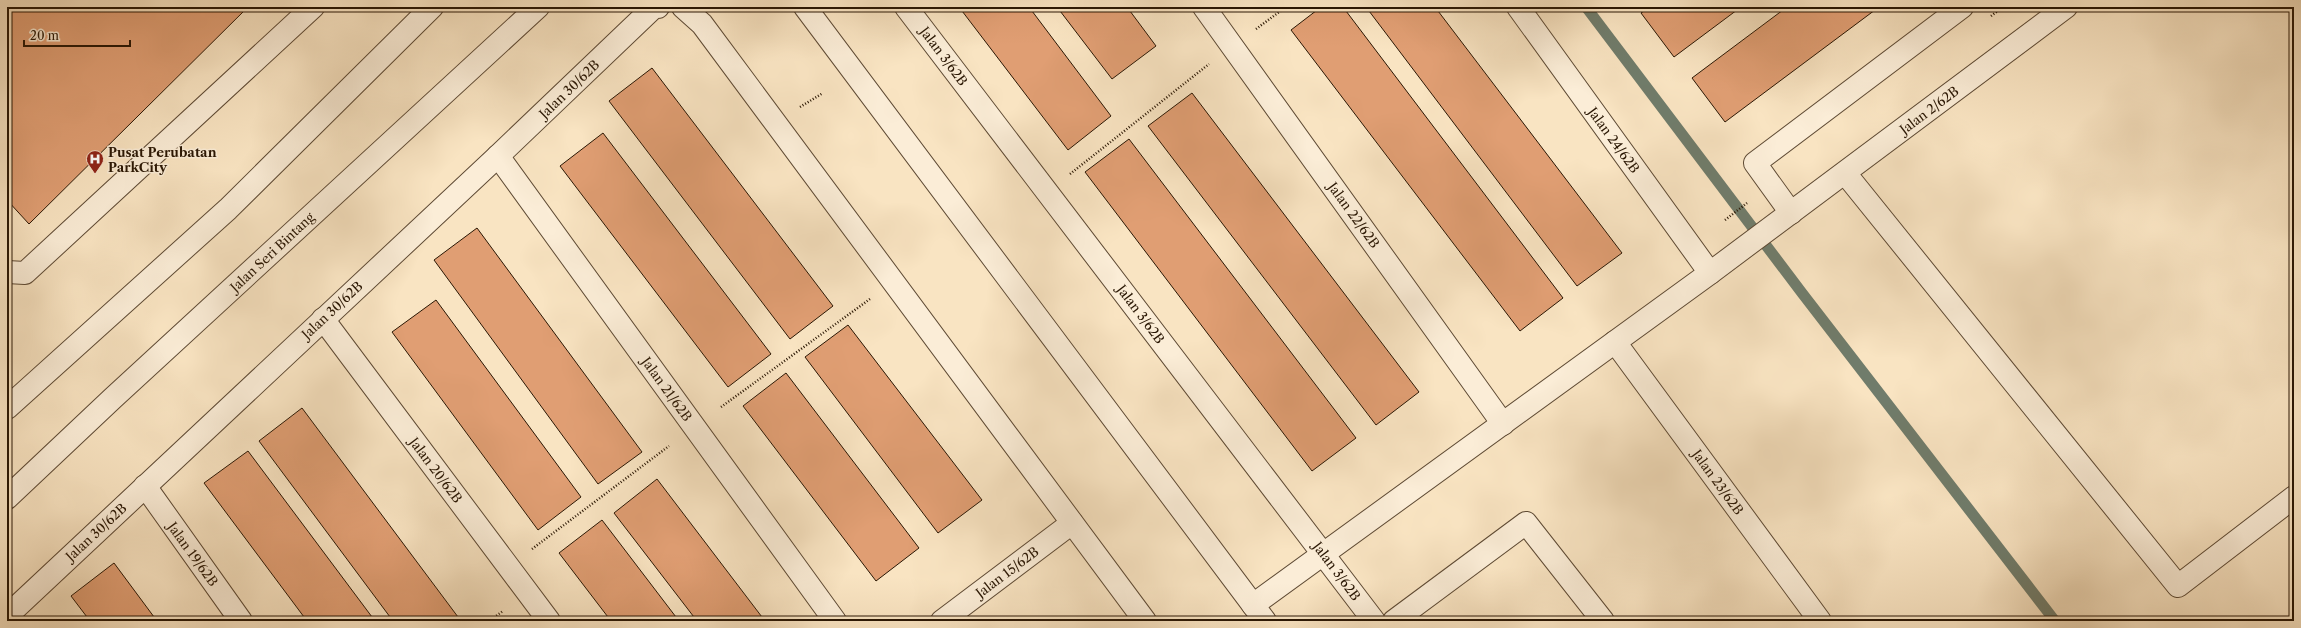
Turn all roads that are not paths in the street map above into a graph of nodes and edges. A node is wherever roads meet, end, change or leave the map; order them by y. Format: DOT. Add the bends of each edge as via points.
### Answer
graph roads {
  1 [pos="313,7"];
  2 [pos="432,7"];
  3 [pos="538,7"];
  4 [pos="658,7"];
  5 [pos="683,7"];
  6 [pos="805,7"];
  7 [pos="906,7"];
  8 [pos="1204,7"];
  9 [pos="1518,7"];
  10 [pos="1962,7"];
  11 [pos="2066,7"];
  12 [pos="498,156"];
  13 [pos="1845,173"];
  14 [pos="1791,213"];
  15 [pos="7,272"];
  16 [pos="1710,273"];
  17 [pos="323,319"];
  18 [pos="1615,342"];
  19 [pos="12,398"];
  20 [pos="1503,424"];
  21 [pos="145,486"];
  22 [pos="2294,497"];
  23 [pos="7,498"];
  24 [pos="1072,523"];
  25 [pos="1324,554"];
  26 [pos="1259,613"];
  27 [pos="7,616"];
  28 [pos="241,621"];
  29 [pos="549,621"];
  30 [pos="835,621"];
  31 [pos="942,621"];
  32 [pos="1145,621"];
  33 [pos="1374,621"];
  34 [pos="1394,621"];
  35 [pos="1603,621"];
  36 [pos="1820,621"];
  1 -- 15 [label="street" via="25,273"];
  2 -- 19 [label="street" via="228,209"];
  3 -- 23 [label="street, Jalan Seri Bintang"];
  4 -- 12 [label="street, Jalan 30/62B" via="654,7"];
  5 -- 24 [label="street" via="702,24"];
  6 -- 26 [label="street"];
  7 -- 25 [label="street, Jalan 3/62B"];
  8 -- 20 [label="street, Jalan 22/62B"];
  9 -- 16 [label="street, Jalan 24/62B"];
  10 -- 14 [label="street" via="1754,163"];
  11 -- 13 [label="street, Jalan 2/62B"];
  12 -- 17 [label="street, Jalan 30/62B"];
  12 -- 30 [label="street, Jalan 21/62B"];
  13 -- 14 [label="street, Jalan 2/62B"];
  13 -- 22 [label="street" via="2178,586"];
  14 -- 16 [label="street, Jalan 2/62B"];
  16 -- 18 [label="street, Jalan 2/62B"];
  17 -- 21 [label="street, Jalan 30/62B"];
  17 -- 29 [label="street, Jalan 20/62B"];
  18 -- 20 [label="street, Jalan 2/62B"];
  18 -- 36 [label="street, Jalan 23/62B"];
  20 -- 25 [label="street, Jalan 2/62B"];
  21 -- 27 [label="street, Jalan 30/62B"];
  21 -- 28 [label="street, Jalan 19/62B"];
  24 -- 31 [label="street, Jalan 15/62B"];
  24 -- 32 [label="street"];
  25 -- 26 [label="street, Jalan 2/62B"];
  25 -- 33 [label="street, Jalan 3/62B"];
  34 -- 35 [label="street" via="1526,523"];
}
